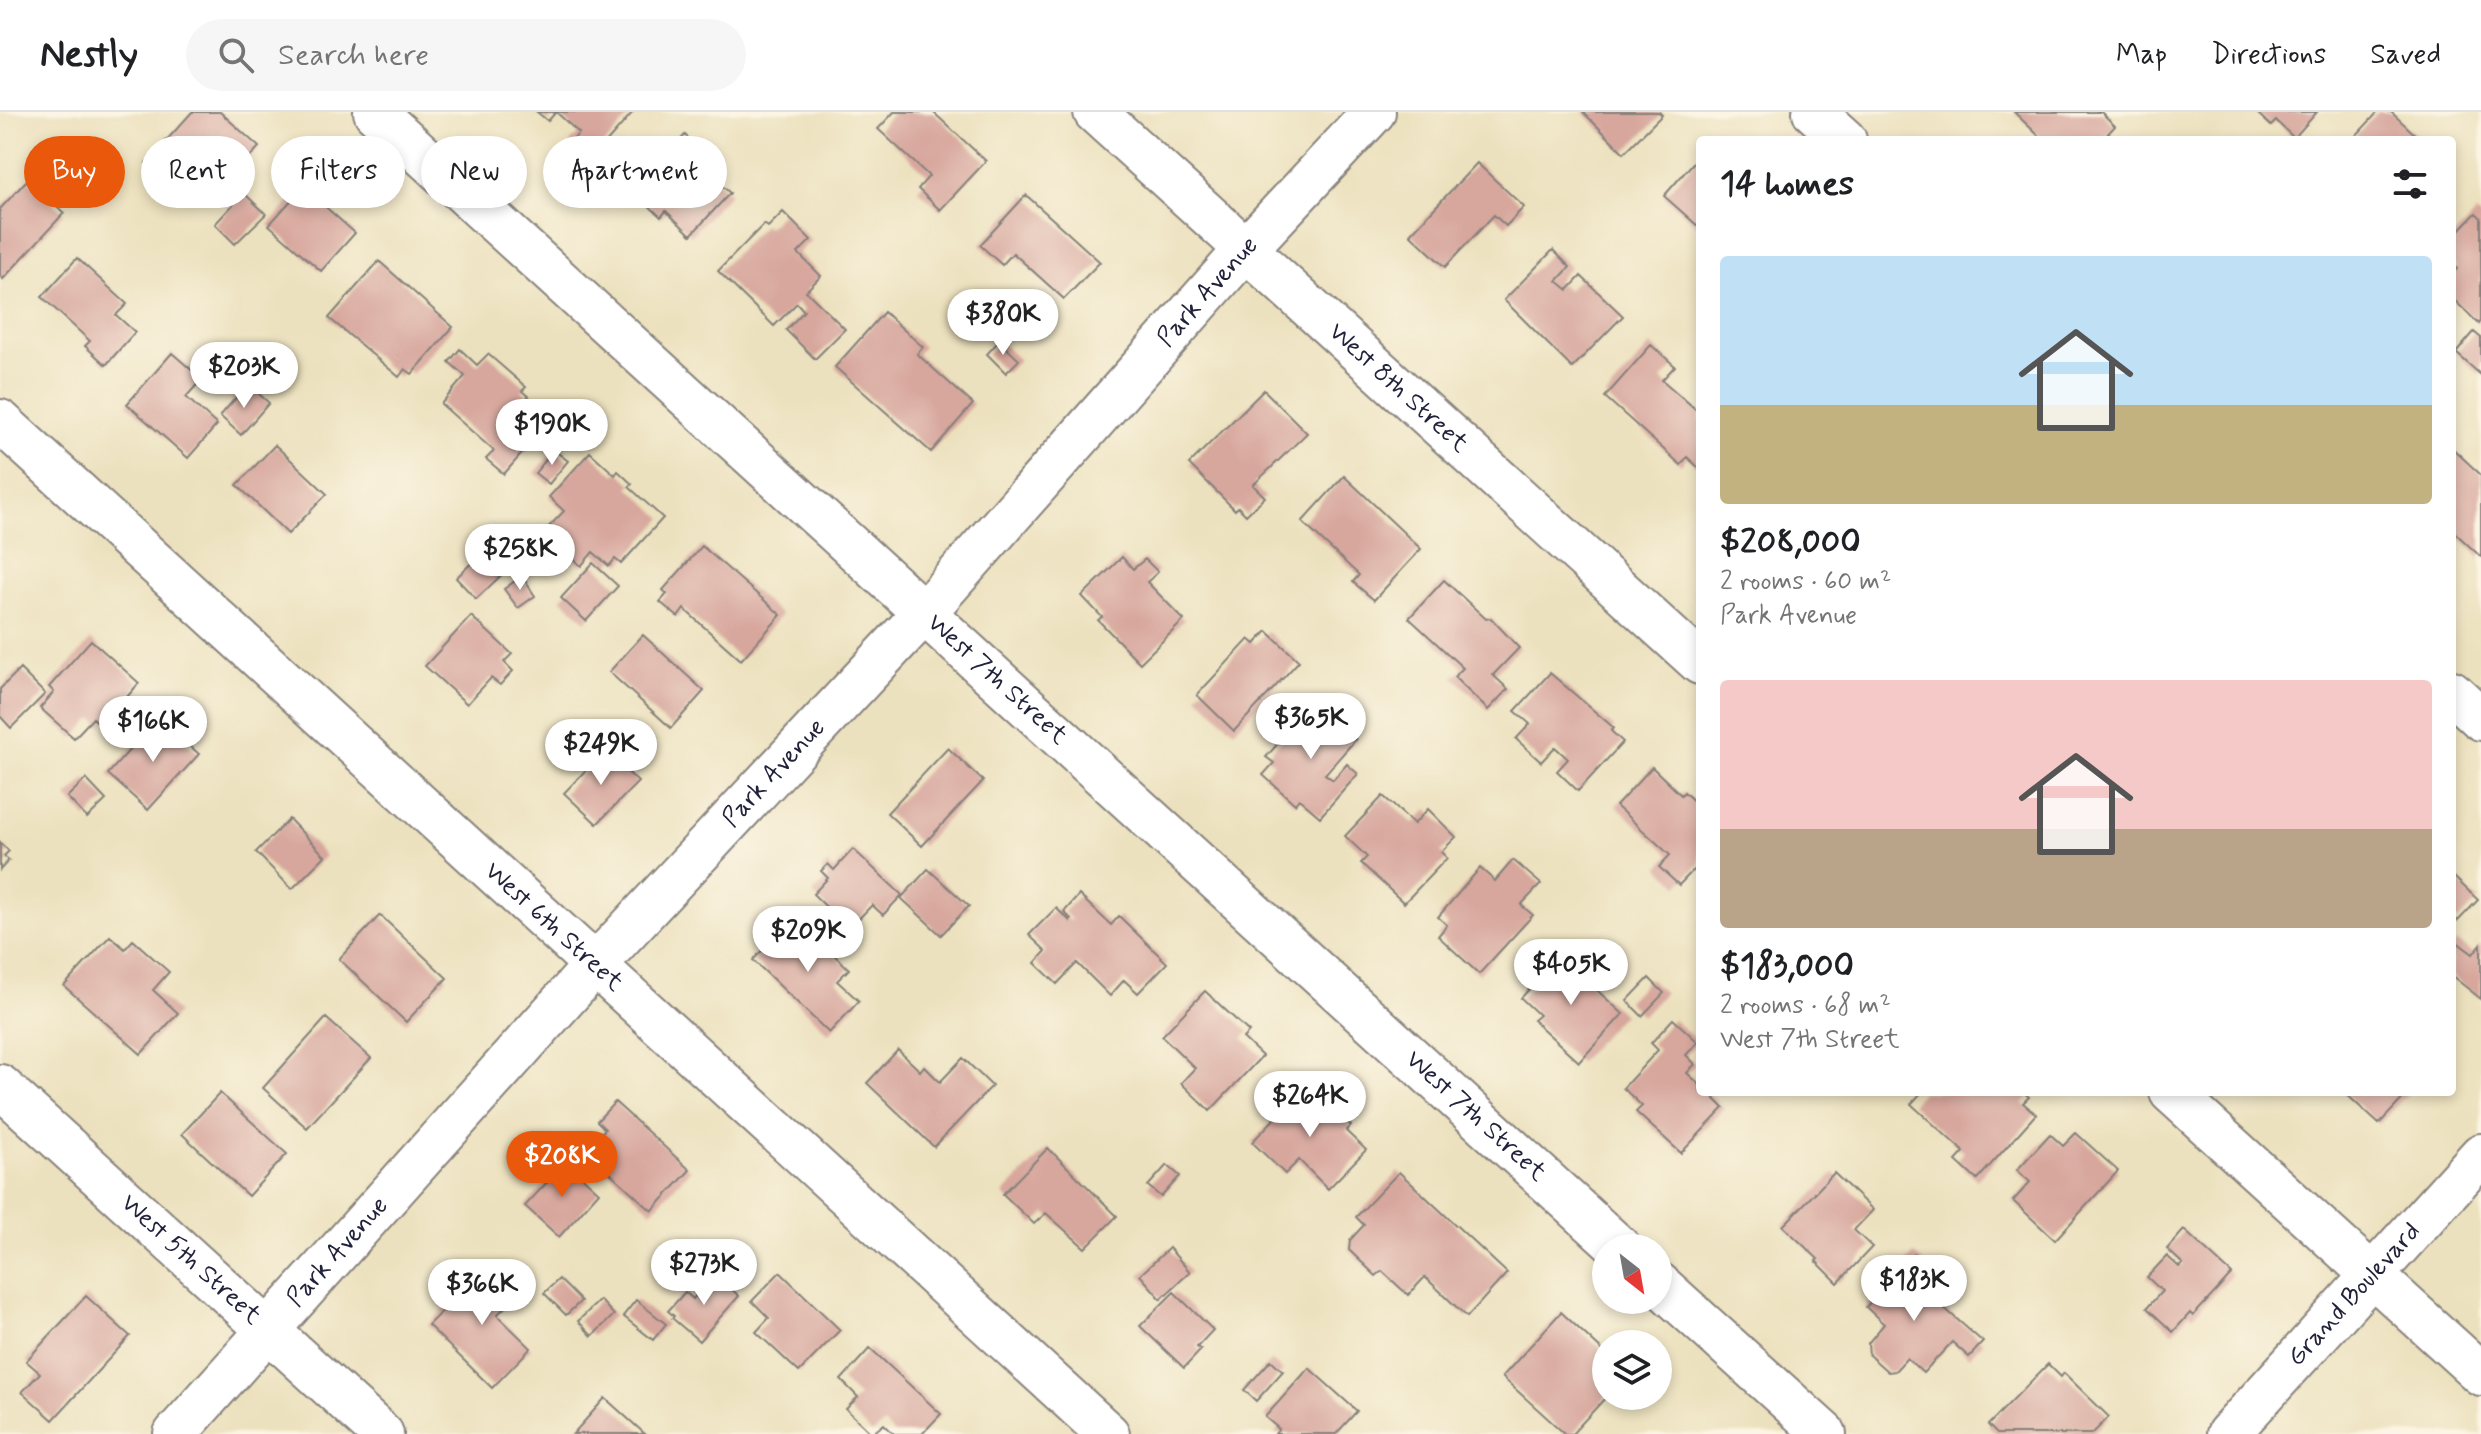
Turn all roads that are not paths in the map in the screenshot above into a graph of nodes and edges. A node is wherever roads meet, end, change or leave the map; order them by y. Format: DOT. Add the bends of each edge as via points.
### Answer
graph roads {
  1 [pos="375,112"];
  2 [pos="1095,112"];
  3 [pos="1374,112"];
  4 [pos="1814,112"];
  5 [pos="1841,136"];
  6 [pos="1246,249"];
  7 [pos="0,421"];
  8 [pos="923,614"];
  9 [pos="1696,659"];
  10 [pos="2456,696"];
  11 [pos="2481,719"];
  12 [pos="595,965"];
  13 [pos="0,1086"];
  14 [pos="2175,1096"];
  15 [pos="2481,1155"];
  16 [pos="1605,1234"];
  17 [pos="2371,1275"];
  18 [pos="1672,1296"];
  19 [pos="269,1331"];
  20 [pos="2481,1374"];
  21 [pos="175,1434"];
  22 [pos="382,1434"];
  23 [pos="1108,1434"];
  24 [pos="1825,1434"];
  25 [pos="2228,1434"];
  1 -- 8 [label="street, West 7th Street"];
  2 -- 6 [label="street, West 8th Street"];
  3 -- 6 [label="street, Park Avenue"];
  4 -- 5 [label="street"];
  6 -- 8 [label="street, Park Avenue"];
  6 -- 9 [label="street, West 8th Street"];
  7 -- 12 [label="street, West 6th Street"];
  8 -- 12 [label="street, Park Avenue"];
  8 -- 16 [label="street, West 7th Street"];
  10 -- 11 [label="street"];
  12 -- 19 [label="street, Park Avenue"];
  12 -- 23 [label="street, West 6th Street"];
  13 -- 19 [label="street, West 5th Street"];
  14 -- 17 [label="street"];
  15 -- 17 [label="street, Grand Boulevard"];
  17 -- 20 [label="street"];
  17 -- 25 [label="street, Grand Boulevard"];
  18 -- 24 [label="street"];
  19 -- 21 [label="street, Park Avenue"];
  19 -- 22 [label="street, West 5th Street"];
}
